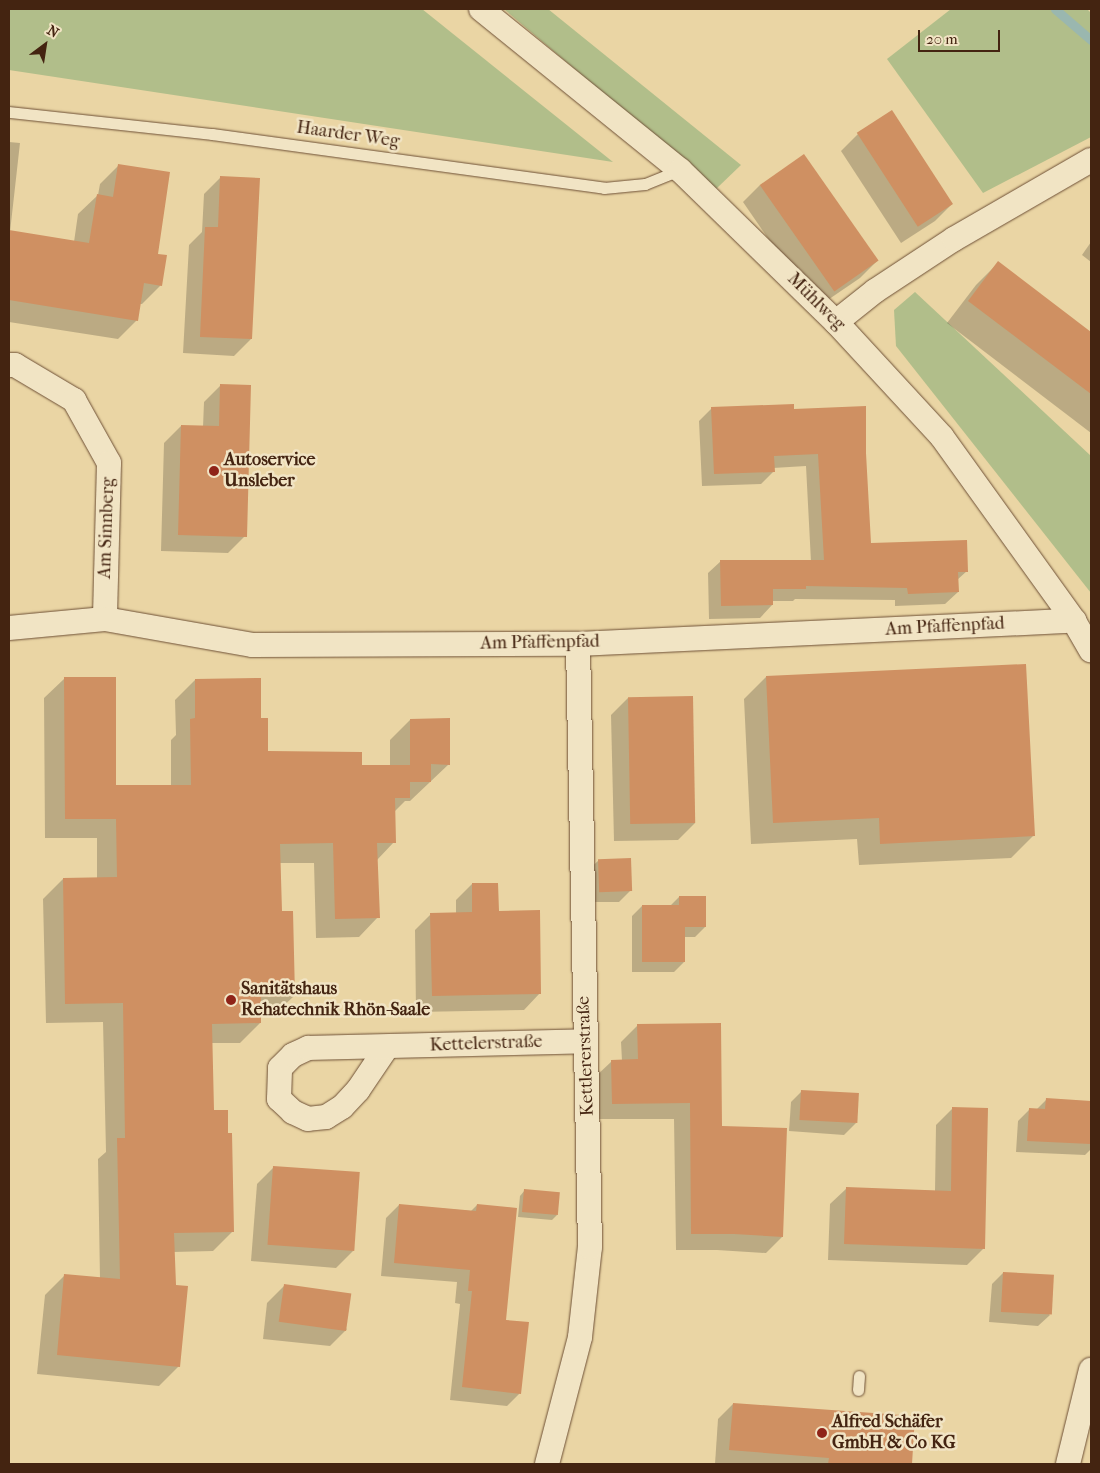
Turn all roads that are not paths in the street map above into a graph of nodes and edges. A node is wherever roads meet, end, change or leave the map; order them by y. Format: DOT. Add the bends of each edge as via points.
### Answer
graph roads {
  1 [pos="481,9"];
  2 [pos="9,112"];
  3 [pos="1091,160"];
  4 [pos="680,170"];
  5 [pos="836,322"];
  6 [pos="9,365"];
  7 [pos="104,619"];
  8 [pos="1074,621"];
  9 [pos="9,628"];
  10 [pos="578,644"];
  11 [pos="1091,650"];
  12 [pos="585,1041"];
  13 [pos="387,1047"];
  14 [pos="1091,1370"];
  15 [pos="859,1376"];
  16 [pos="858,1390"];
  17 [pos="1091,1445"];
  18 [pos="1069,1460"];
  19 [pos="547,1464"];
  1 -- 4 [label="street, Mühlweg"];
  2 -- 4 [label="lane, Haarder Weg" via="212,134 604,188 645,184"];
  3 -- 5 [label="street" via="954,239"];
  4 -- 5 [label="street, Mühlweg"];
  5 -- 8 [label="street, Mühlweg" via="942,437"];
  6 -- 7 [label="street, Am Sinnberg" via="15,365 74,400 109,462"];
  7 -- 9 [label="street, Am Pfaffenpfad"];
  7 -- 10 [label="street, Am Pfaffenpfad" via="252,644"];
  8 -- 10 [label="street, Am Pfaffenpfad"];
  8 -- 11 [label="street, Mühlweg"];
  10 -- 12 [label="street, Kettlererstraße"];
  12 -- 13 [label="street, Kettelerstraße"];
  12 -- 19 [label="street, Kettlererstraße" via="590,1247 580,1337"];
  14 -- 18 [label="street"];
  15 -- 16 [label="lane"];
  17 -- 18 [label="street"];
}
